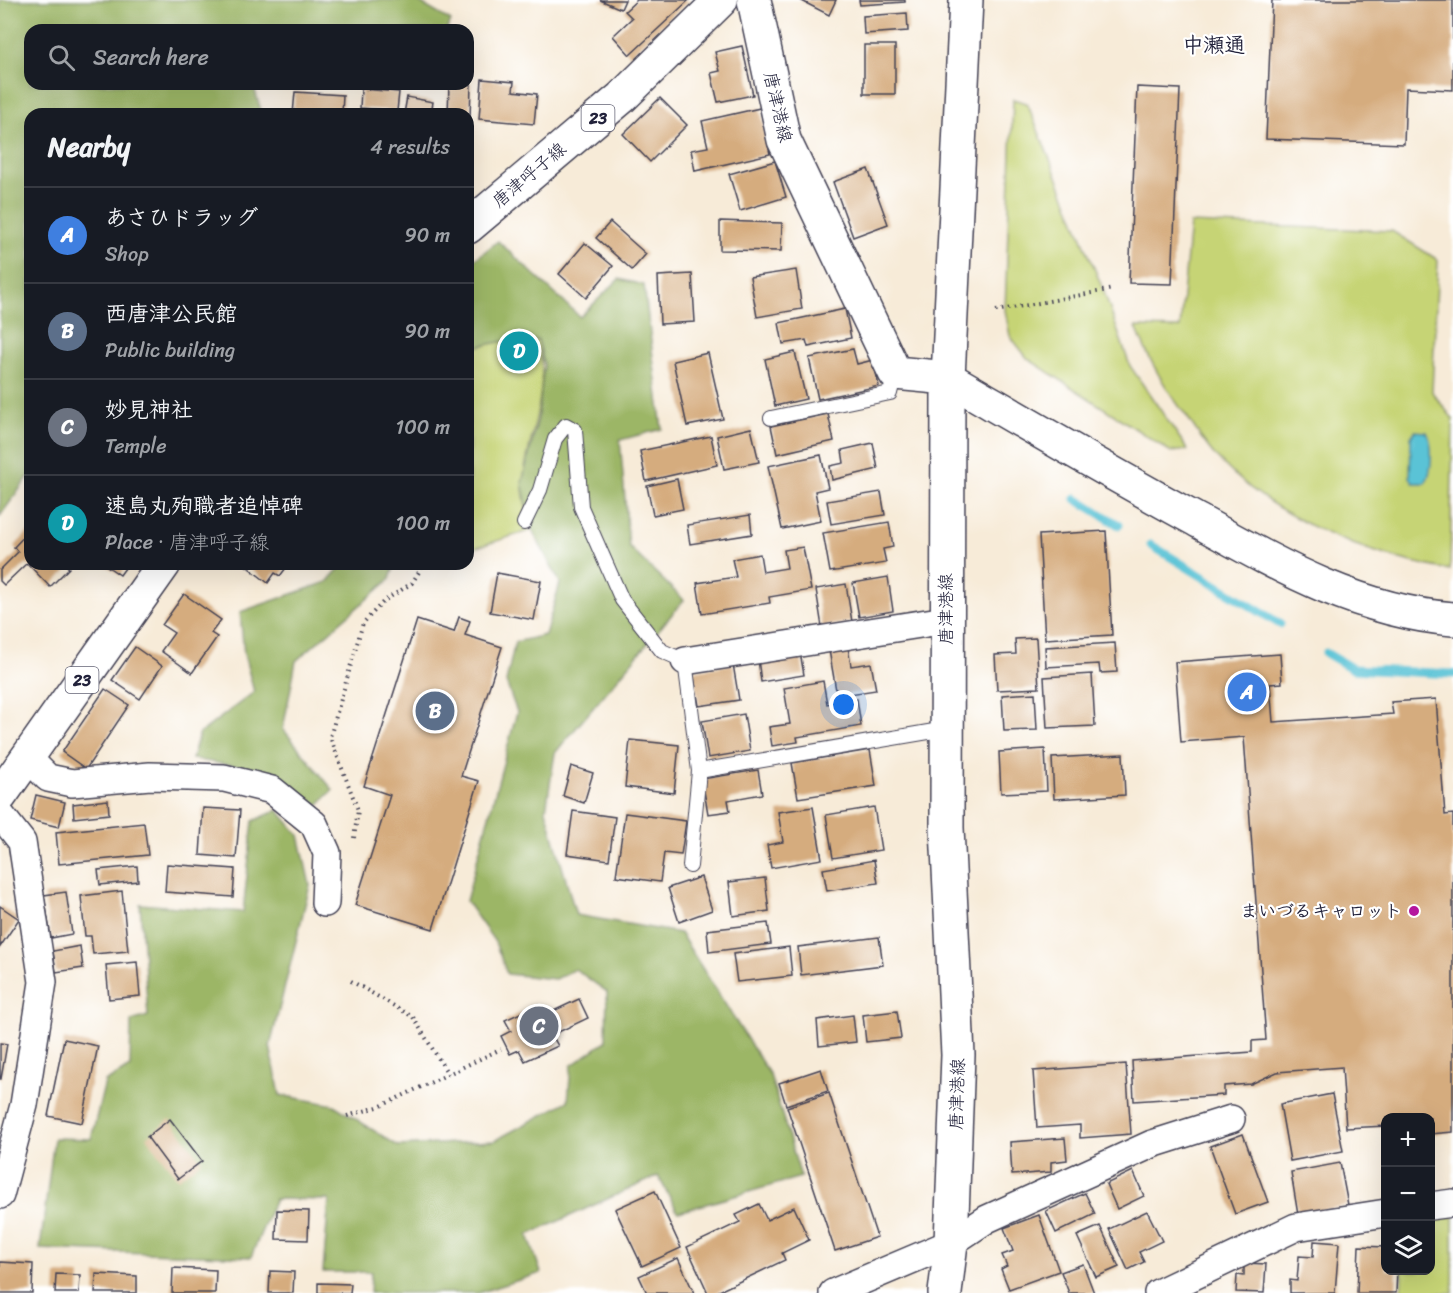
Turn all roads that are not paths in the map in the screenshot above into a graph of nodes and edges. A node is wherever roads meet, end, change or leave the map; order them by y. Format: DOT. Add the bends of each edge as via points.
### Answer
graph roads {
  1 [pos="754,0"];
  2 [pos="966,0"];
  3 [pos="715,2"];
  4 [pos="474,222"];
  5 [pos="895,373"];
  6 [pos="948,378"];
  7 [pos="771,418"];
  8 [pos="524,523"];
  9 [pos="160,570"];
  10 [pos="1453,619"];
  11 [pos="946,621"];
  12 [pos="685,661"];
  13 [pos="946,729"];
  14 [pos="27,757"];
  15 [pos="699,771"];
  16 [pos="0,796"];
  17 [pos="0,814"];
  18 [pos="690,866"];
  19 [pos="325,903"];
  20 [pos="1231,1119"];
  21 [pos="0,1195"];
  22 [pos="1453,1203"];
  23 [pos="1435,1205"];
  24 [pos="1381,1214"];
  25 [pos="951,1243"];
  26 [pos="833,1293"];
  27 [pos="945,1293"];
  28 [pos="1158,1293"];
  1 -- 5 [label="main road, 唐津港線" via="784,140"];
  2 -- 6 [label="main road, 唐津港線"];
  3 -- 4 [label="main road, 唐津呼子線 / 23" via="621,98"];
  5 -- 6 [label="main road"];
  5 -- 7 [label="lane" via="890,393"];
  6 -- 10 [label="main road" via="1275,563 1351,598 1419,616"];
  6 -- 11 [label="main road, 唐津港線"];
  8 -- 12 [label="lane" via="540,490 555,439 566,425 575,430 581,507 622,600 662,651"];
  9 -- 14 [label="main road, 23"];
  11 -- 12 [label="street"];
  11 -- 13 [label="main road, 唐津港線"];
  12 -- 15 [label="lane"];
  13 -- 15 [label="lane"];
  13 -- 25 [label="main road, 唐津港線" via="958,1055"];
  14 -- 16 [label="main road, 23"];
  14 -- 19 [label="street" via="48,778 72,783 150,776 224,778 272,790 314,824 327,854"];
  15 -- 18 [label="lane"];
  17 -- 21 [label="street" via="22,842 43,982 24,1105"];
  20 -- 25 [label="street" via="1152,1144 987,1219"];
  22 -- 23 [label="street"];
  24 -- 28 [label="street" via="1296,1227"];
  25 -- 26 [label="street"];
  25 -- 27 [label="main road, 唐津港線"];
}
